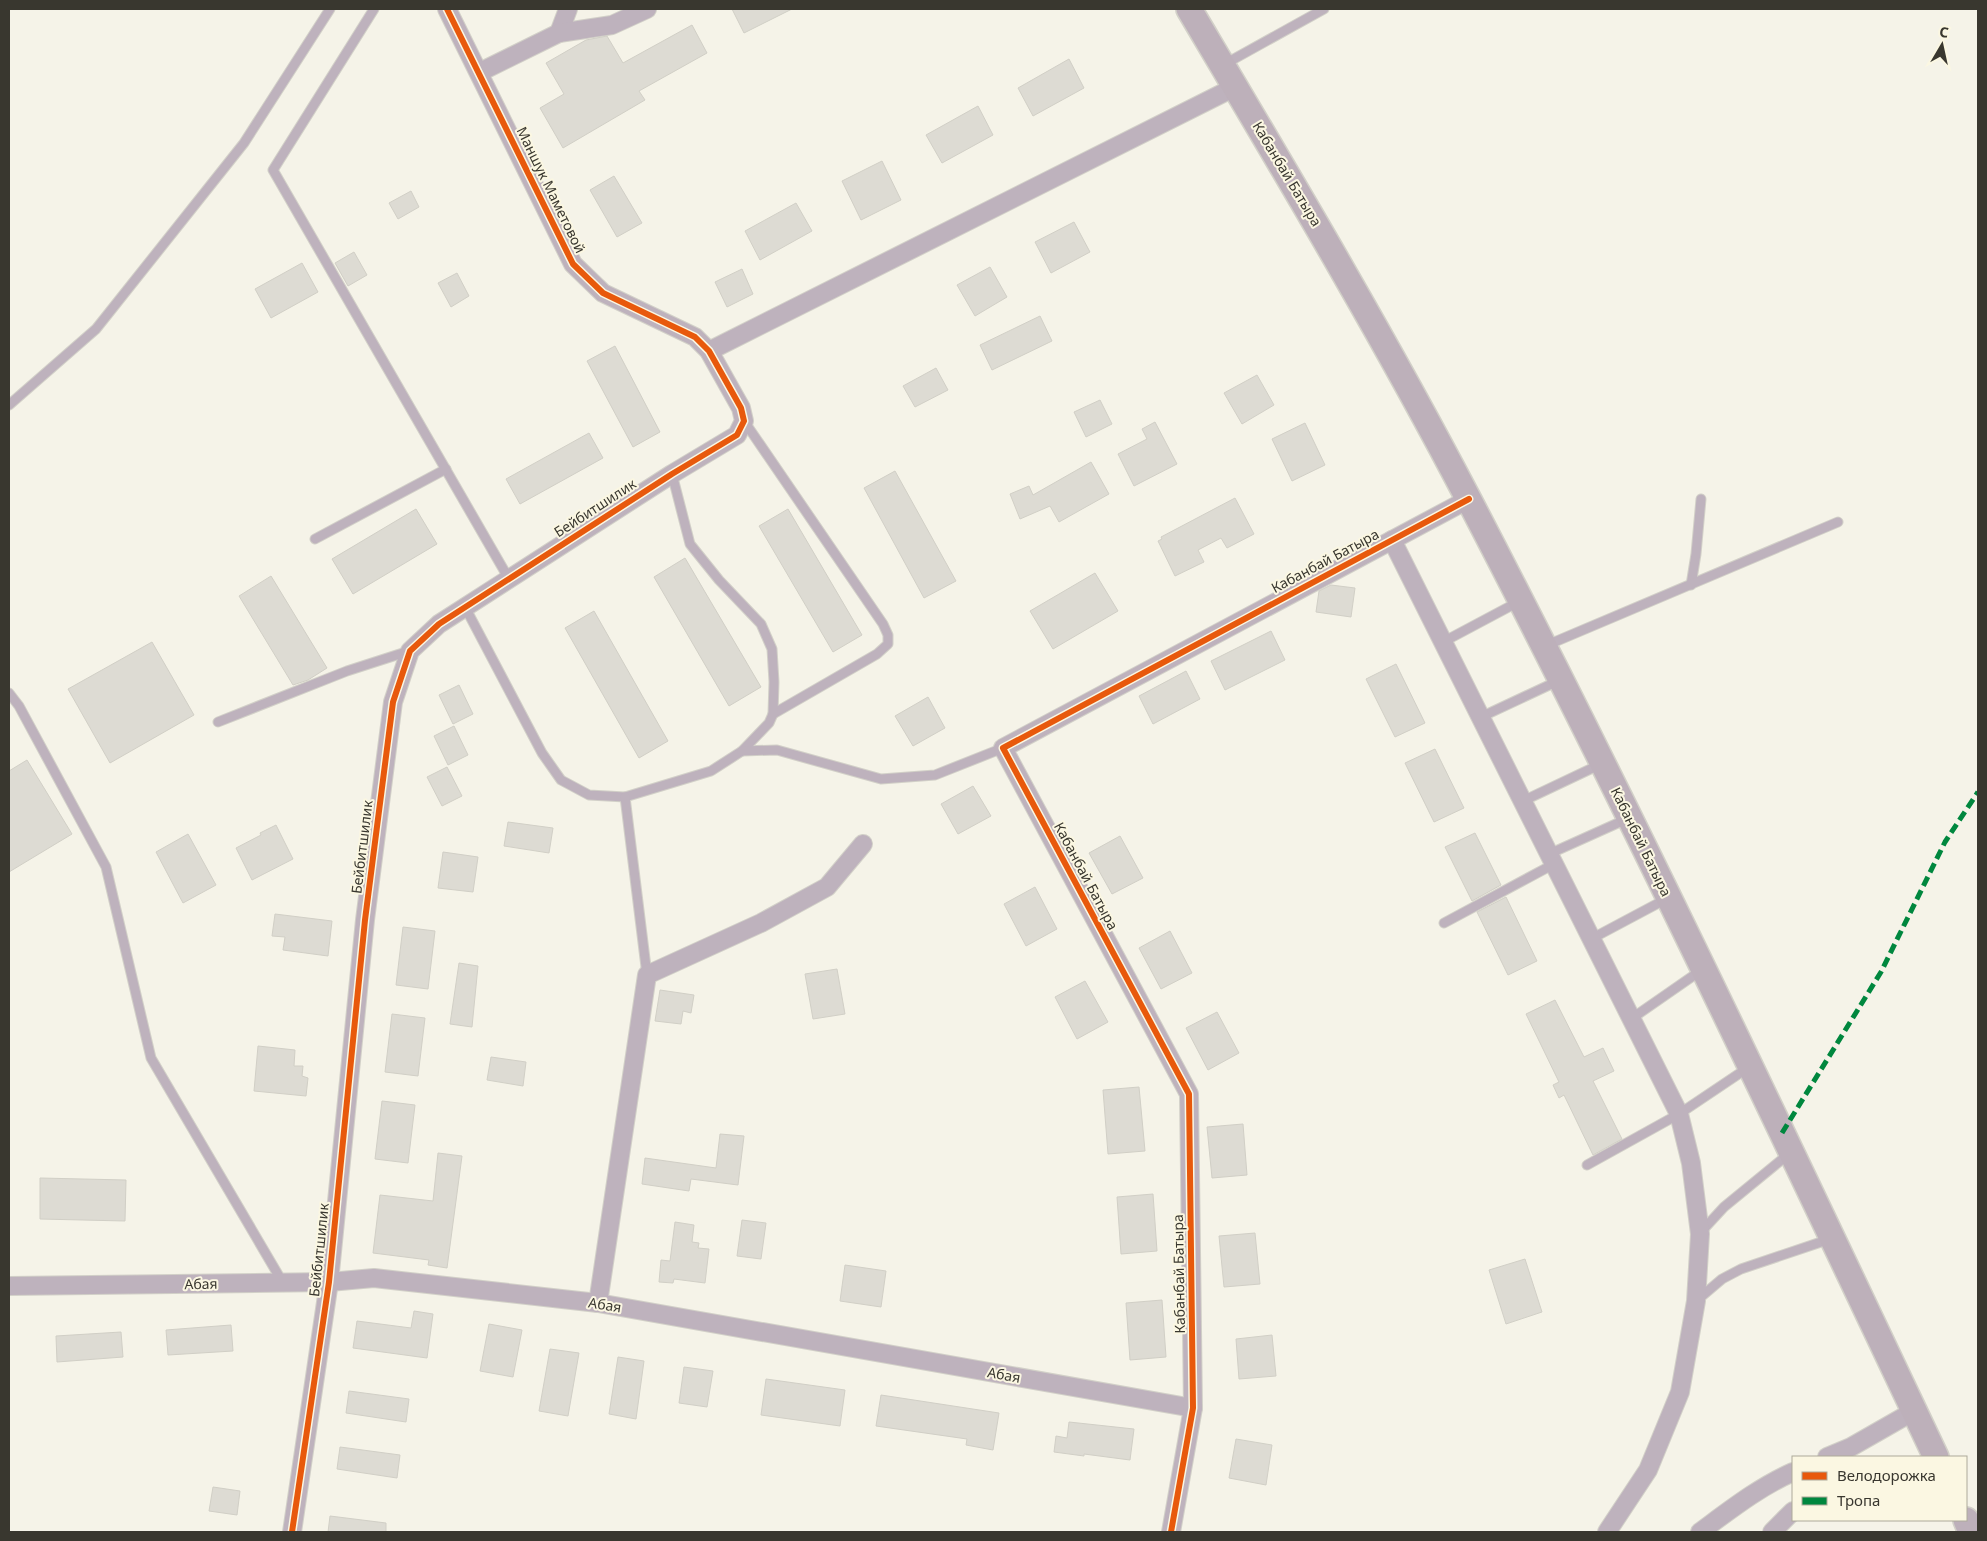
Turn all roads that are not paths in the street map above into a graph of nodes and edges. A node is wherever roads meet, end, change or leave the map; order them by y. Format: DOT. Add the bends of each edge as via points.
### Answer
graph roads {
  1 [pos="330,9"];
  2 [pos="374,9"];
  3 [pos="447,9"];
  4 [pos="568,9"];
  5 [pos="647,9"];
  6 [pos="1189,9"];
  7 [pos="1324,9"];
  8 [pos="559,33"];
  9 [pos="1222,65"];
  10 [pos="480,72"];
  11 [pos="1235,87"];
  12 [pos="709,351"];
  13 [pos="9,405"];
  14 [pos="744,421"];
  15 [pos="446,469"];
  16 [pos="672,474"];
  17 [pos="1468,499"];
  18 [pos="1701,500"];
  19 [pos="1838,522"];
  20 [pos="315,540"];
  21 [pos="1392,540"];
  22 [pos="509,579"];
  23 [pos="1690,584"];
  24 [pos="1520,601"];
  25 [pos="465,607"];
  26 [pos="1443,642"];
  27 [pos="1543,647"];
  28 [pos="410,651"];
  29 [pos="1560,680"];
  30 [pos="9,694"];
  31 [pos="773,714"];
  32 [pos="1481,717"];
  33 [pos="218,722"];
  34 [pos="1003,748"];
  35 [pos="742,751"];
  36 [pos="1602,763"];
  37 [pos="625,797"];
  38 [pos="1522,801"];
  39 [pos="1629,818"];
  40 [pos="863,844"];
  41 [pos="1551,859"];
  42 [pos="1669,898"];
  43 [pos="1444,923"];
  44 [pos="1591,939"];
  45 [pos="1703,970"];
  46 [pos="647,975"];
  47 [pos="1631,1018"];
  48 [pos="1750,1066"];
  49 [pos="1679,1114"];
  50 [pos="1786,1143"];
  51 [pos="1587,1164"];
  52 [pos="1700,1234"];
  53 [pos="1832,1238"];
  54 [pos="329,1282"];
  55 [pos="283,1283"];
  56 [pos="9,1286"];
  57 [pos="1696,1301"];
  58 [pos="598,1304"];
  59 [pos="1193,1408"];
  60 [pos="1914,1411"];
  61 [pos="1847,1452"];
  62 [pos="1831,1456"];
  63 [pos="1936,1456"];
  64 [pos="1792,1472"];
  65 [pos="1792,1512"];
  66 [pos="292,1532"];
  67 [pos="1171,1532"];
  68 [pos="1607,1532"];
  69 [pos="1700,1532"];
  70 [pos="1772,1532"];
  1 -- 13 [label="lane" via="244,143 96,329"];
  2 -- 15 [label="lane" via="273,170"];
  3 -- 10 [label="street, Маншук Маметовой"];
  4 -- 8 [label="street"];
  5 -- 8 [label="street" via="612,25"];
  6 -- 9 [label="main road, Кабанбай Батыра"];
  7 -- 9 [label="lane"];
  8 -- 10 [label="street"];
  9 -- 11 [label="main road, Кабанбай Батыра"];
  10 -- 12 [label="street, Маншук Маметовой" via="573,264 603,293 695,337"];
  11 -- 12 [label="street"];
  11 -- 17 [label="main road, Кабанбай Батыра" via="1353,287"];
  12 -- 14 [label="street" via="741,408"];
  14 -- 16 [label="street, Бейбитшилик" via="737,435"];
  14 -- 31 [label="lane" via="888,635 888,644 877,654"];
  15 -- 20 [label="lane"];
  15 -- 22 [label="lane"];
  16 -- 22 [label="street, Бейбитшилик"];
  16 -- 31 [label="lane" via="690,544 761,624 772,649"];
  17 -- 21 [label="street, Кабанбай Батыра"];
  17 -- 24 [label="main road, Кабанбай Батыра"];
  18 -- 23 [label="lane"];
  19 -- 23 [label="lane"];
  21 -- 26 [label="street"];
  21 -- 34 [label="street, Кабанбай Батыра"];
  22 -- 25 [label="street, Бейбитшилик"];
  23 -- 27 [label="lane"];
  24 -- 26 [label="lane"];
  24 -- 27 [label="main road, Кабанбай Батыра"];
  25 -- 28 [label="street, Бейбитшилик" via="439,624"];
  25 -- 37 [label="lane" via="542,753 561,780 589,795"];
  26 -- 32 [label="street"];
  27 -- 29 [label="main road, Кабанбай Батыра"];
  28 -- 33 [label="lane" via="347,671"];
  28 -- 54 [label="street, Бейбитшилик" via="393,702 369,890"];
  29 -- 32 [label="lane"];
  29 -- 36 [label="main road, Кабанбай Батыра"];
  30 -- 55 [label="lane" via="19,706 106,867 151,1058"];
  31 -- 35 [label="lane" via="769,723"];
  32 -- 38 [label="street"];
  34 -- 35 [label="lane" via="935,775 881,779 776,750"];
  34 -- 59 [label="street, Кабанбай Батыра" via="1189,1094"];
  35 -- 37 [label="lane" via="711,771"];
  36 -- 38 [label="lane"];
  36 -- 39 [label="main road, Кабанбай Батыра"];
  37 -- 46 [label="lane"];
  38 -- 41 [label="street"];
  39 -- 41 [label="lane"];
  39 -- 42 [label="main road, Кабанбай Батыра"];
  40 -- 46 [label="street" via="827,887 761,923"];
  41 -- 43 [label="lane"];
  41 -- 44 [label="street"];
  42 -- 44 [label="lane"];
  42 -- 45 [label="main road, Кабанбай Батыра"];
  44 -- 47 [label="street"];
  45 -- 47 [label="lane"];
  45 -- 48 [label="main road, Кабанбай Батыра"];
  46 -- 58 [label="street"];
  47 -- 49 [label="street"];
  48 -- 49 [label="lane"];
  48 -- 50 [label="main road, Кабанбай Батыра"];
  49 -- 51 [label="lane"];
  49 -- 52 [label="street" via="1691,1163"];
  50 -- 52 [label="lane"];
  50 -- 53 [label="main road, Кабанбай Батыра"];
  52 -- 57 [label="street"];
  53 -- 57 [label="lane" via="1741,1269 1722,1279"];
  53 -- 60 [label="main road, Кабанбай Батыра"];
  54 -- 55 [label="street, Абая"];
  54 -- 58 [label="street, Абая" via="374,1278"];
  54 -- 66 [label="street, Бейбитшилик"];
  55 -- 56 [label="street, Абая"];
  57 -- 68 [label="street" via="1680,1392 1648,1470"];
  58 -- 59 [label="street, Абая"];
  59 -- 67 [label="street, Кабанбай Батыра"];
  60 -- 61 [label="street"];
  60 -- 63 [label="main road, Кабанбай Батыра"];
  61 -- 62 [label="street"];
  64 -- 69 [label="street" via="1760,1489"];
  65 -- 70 [label="street"];
}
